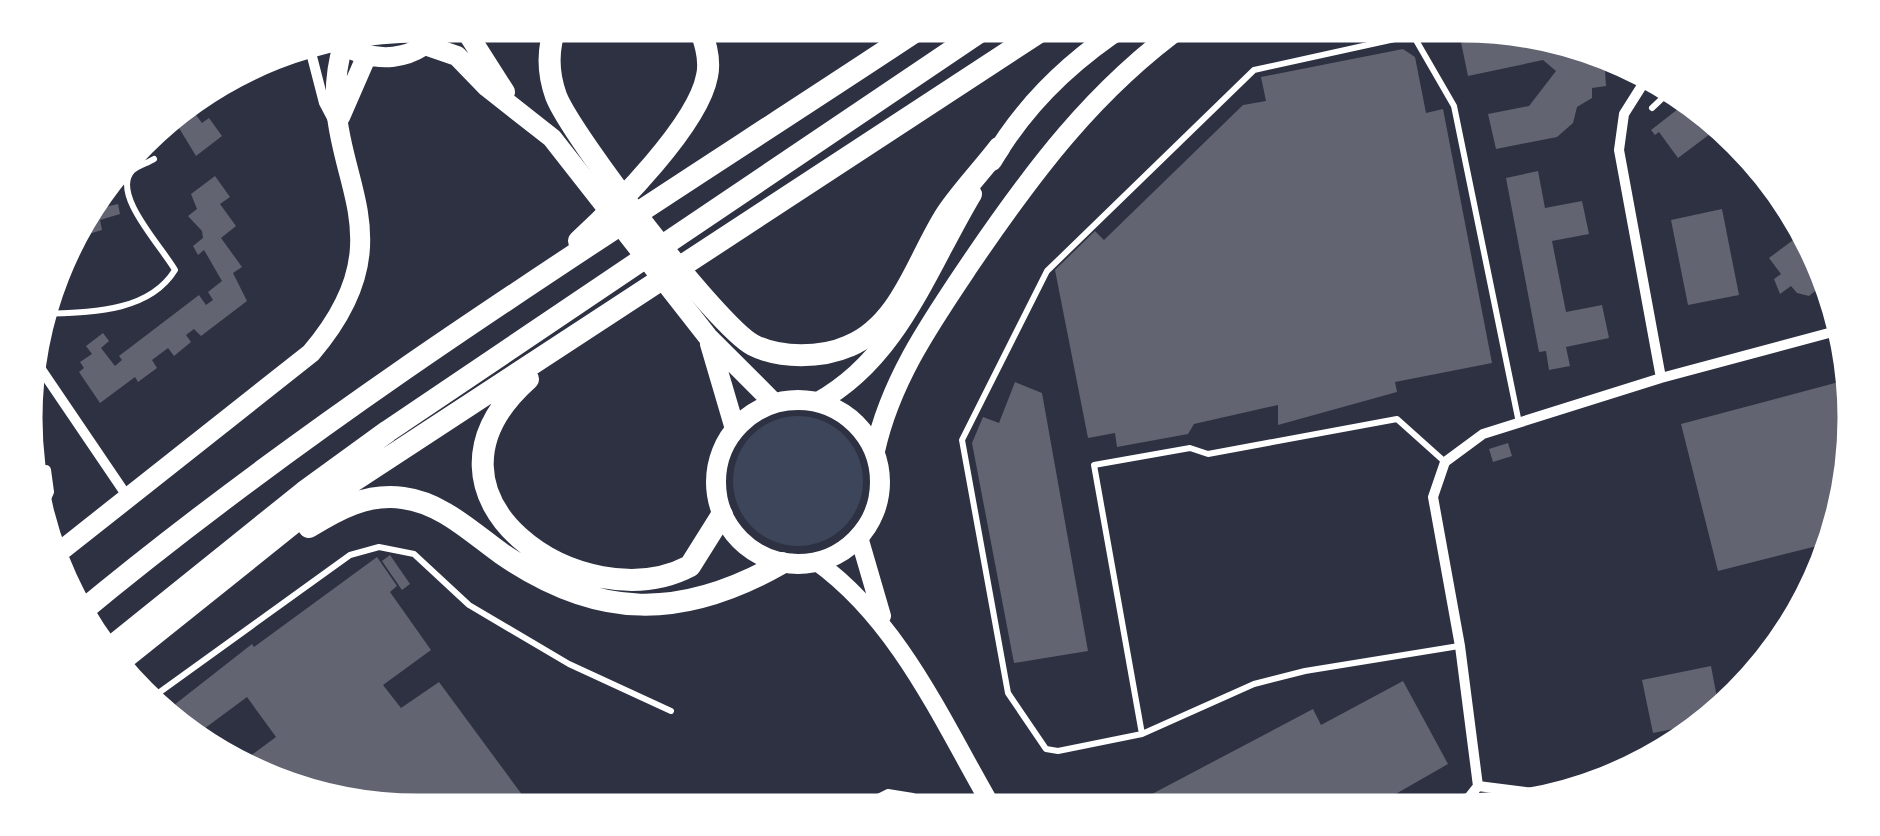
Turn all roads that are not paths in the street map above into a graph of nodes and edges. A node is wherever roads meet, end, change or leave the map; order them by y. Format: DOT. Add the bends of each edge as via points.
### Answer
graph roads {
  1 [pos="428,40"];
  2 [pos="471,40"];
  3 [pos="552,40"];
  4 [pos="703,40"];
  5 [pos="901,40"];
  6 [pos="966,40"];
  7 [pos="1015,40"];
  8 [pos="1024,40"];
  9 [pos="1107,40"];
  10 [pos="1165,40"];
  11 [pos="1394,40"];
  12 [pos="1415,40"];
  13 [pos="424,45"];
  14 [pos="348,46"];
  15 [pos="337,49"];
  16 [pos="312,55"];
  17 [pos="366,56"];
  18 [pos="1640,85"];
  19 [pos="1662,98"];
  20 [pos="510,103"];
  21 [pos="1652,108"];
  22 [pos="338,126"];
  23 [pos="871,140"];
  24 [pos="999,148"];
  25 [pos="154,159"];
  26 [pos="584,161"];
  27 [pos="533,285"];
  28 [pos="55,313"];
  29 [pos="702,313"];
  30 [pos="580,333"];
  31 [pos="1830,333"];
  32 [pos="708,337"];
  33 [pos="43,372"];
  34 [pos="1661,378"];
  35 [pos="818,402"];
  36 [pos="774,403"];
  37 [pos="1518,423"];
  38 [pos="735,428"];
  39 [pos="875,451"];
  40 [pos="1444,462"];
  41 [pos="46,470"];
  42 [pos="48,495"];
  43 [pos="127,496"];
  44 [pos="722,515"];
  45 [pos="860,537"];
  46 [pos="64,549"];
  47 [pos="817,562"];
  48 [pos="782,563"];
  49 [pos="196,598"];
  50 [pos="90,605"];
  51 [pos="885,626"];
  52 [pos="115,644"];
  53 [pos="1460,646"];
  54 [pos="126,657"];
  55 [pos="159,693"];
  56 [pos="670,711"];
  57 [pos="1142,734"];
  58 [pos="1478,786"];
  59 [pos="1522,791"];
  60 [pos="880,796"];
  61 [pos="912,796"];
  62 [pos="986,796"];
  63 [pos="1470,796"];
  1 -- 13 [label="main road"];
  2 -- 20 [label="main road"];
  3 -- 26 [label="highway" via="552,83"];
  4 -- 27 [label="highway" via="706,84 692,108 621,204"];
  5 -- 27 [label="highway"];
  6 -- 52 [label="highway" via="388,431"];
  7 -- 23 [label="highway"];
  8 -- 23 [label="highway"];
  9 -- 24 [label="main road" via="1056,80"];
  10 -- 39 [label="main road" via="1087,108 1023,184 904,368"];
  11 -- 57 [label="lane" via="1254,70 1046,271 962,440 1008,693 1026,723 1046,748 1058,751"];
  12 -- 37 [label="lane" via="1454,106"];
  13 -- 17 [label="main road" via="403,56"];
  13 -- 20 [label="main road" via="457,56"];
  14 -- 17 [label="main road"];
  15 -- 22 [label="main road"];
  16 -- 22 [label="street"];
  17 -- 22 [label="main road"];
  18 -- 34 [label="street" via="1624,114 1619,150"];
  19 -- 21 [label="lane"];
  20 -- 26 [label="main road"];
  22 -- 43 [label="main road" via="361,227 354,281 334,322 303,360"];
  23 -- 30 [label="highway"];
  24 -- 29 [label="highway" via="947,213 896,304 849,346 800,355 769,351"];
  24 -- 35 [label="main road" via="891,338 861,372"];
  25 -- 28 [label="lane" via="133,171 127,200 175,270 145,298 95,312"];
  26 -- 29 [label="highway"];
  27 -- 50 [label="highway" via="304,437"];
  29 -- 32 [label="main road"];
  30 -- 44 [label="highway" via="507,398 488,428 482,468 498,515 551,557 644,580 690,566"];
  30 -- 49 [label="highway" via="312,508"];
  31 -- 34 [label="street"];
  32 -- 36 [label="main road"];
  32 -- 38 [label="main road"];
  33 -- 43 [label="street"];
  34 -- 37 [label="street"];
  35 -- 36 [label="main road"];
  35 -- 39 [label="main road" via="853,420"];
  36 -- 38 [label="main road"];
  37 -- 40 [label="street" via="1483,434"];
  38 -- 44 [label="main road" via="716,470"];
  39 -- 45 [label="main road" via="881,487"];
  40 -- 53 [label="street" via="1433,497"];
  40 -- 57 [label="lane" via="1397,419 1208,454 1190,448 1094,465"];
  41 -- 42 [label="street"];
  43 -- 46 [label="main road"];
  44 -- 48 [label="main road" via="746,546"];
  45 -- 47 [label="main road"];
  45 -- 51 [label="main road"];
  47 -- 48 [label="main road"];
  47 -- 51 [label="main road"];
  48 -- 49 [label="highway" via="710,597 631,606 547,581 449,515 384,497 324,518"];
  49 -- 54 [label="highway"];
  51 -- 62 [label="main road"];
  53 -- 57 [label="lane" via="1254,684"];
  53 -- 58 [label="street"];
  55 -- 56 [label="lane" via="350,556 379,547 414,554 469,605 569,664"];
  58 -- 59 [label="street"];
  58 -- 63 [label="street"];
  60 -- 61 [label="lane"];
}
